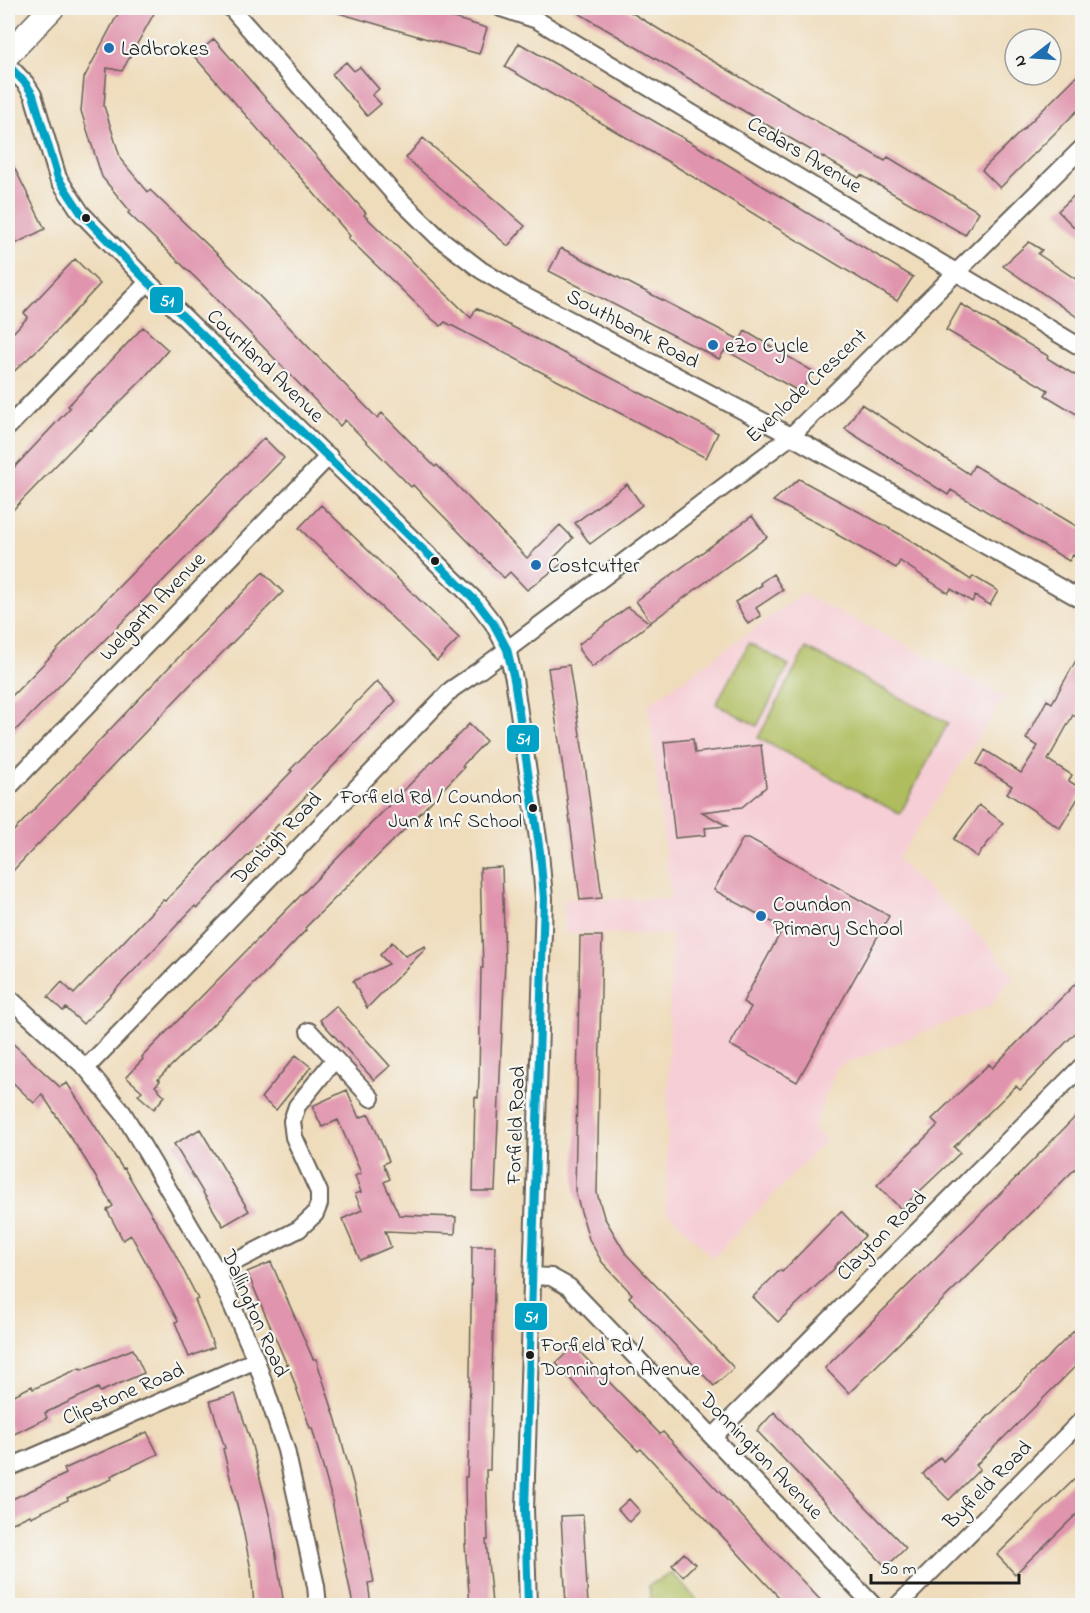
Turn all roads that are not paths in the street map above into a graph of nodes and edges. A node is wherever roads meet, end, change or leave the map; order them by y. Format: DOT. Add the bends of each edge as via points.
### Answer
graph roads {
  1 [pos="52,8"];
  2 [pos="231,8"];
  3 [pos="501,8"];
  4 [pos="8,54"];
  5 [pos="8,65"];
  6 [pos="1083,148"];
  7 [pos="956,273"];
  8 [pos="148,282"];
  9 [pos="1083,348"];
  10 [pos="8,428"];
  11 [pos="791,436"];
  12 [pos="328,456"];
  13 [pos="1083,600"];
  14 [pos="507,649"];
  15 [pos="8,788"];
  16 [pos="8,998"];
  17 [pos="309,1031"];
  18 [pos="334,1060"];
  19 [pos="1083,1066"];
  20 [pos="86,1068"];
  21 [pos="371,1098"];
  22 [pos="217,1271"];
  23 [pos="532,1276"];
  24 [pos="256,1360"];
  25 [pos="1083,1420"];
  26 [pos="713,1437"];
  27 [pos="8,1468"];
  28 [pos="318,1605"];
  29 [pos="528,1605"];
  30 [pos="874,1605"];
  31 [pos="897,1605"];
  1 -- 4 [label="street"];
  2 -- 11 [label="street, Southbank Road" via="394,194 464,257 517,292"];
  3 -- 7 [label="street, Cedars Avenue" via="537,20"];
  5 -- 8 [label="street, Courtland Avenue" via="33,95 50,156 68,196"];
  6 -- 7 [label="street, Evenlode Crescent"];
  7 -- 9 [label="street, Cedars Avenue"];
  7 -- 11 [label="street, Evenlode Crescent"];
  8 -- 10 [label="street"];
  8 -- 12 [label="street, Courtland Avenue"];
  11 -- 13 [label="street, Southbank Road"];
  11 -- 14 [label="street, Evenlode Crescent"];
  12 -- 14 [label="street, Courtland Avenue" via="476,601"];
  12 -- 15 [label="street, Welgarth Avenue"];
  14 -- 20 [label="street, Denbigh Road" via="452,689"];
  14 -- 23 [label="street, Forfield Road" via="544,898"];
  16 -- 20 [label="street, Dallington Road"];
  17 -- 18 [label="street"];
  18 -- 21 [label="street"];
  18 -- 22 [label="street" via="297,1106 292,1121 294,1137 319,1192 315,1214 299,1229"];
  19 -- 26 [label="street, Clayton Road"];
  20 -- 22 [label="street, Dallington Road" via="123,1113"];
  22 -- 24 [label="street, Dallington Road"];
  23 -- 26 [label="street, Donnington Avenue" via="551,1277 569,1287"];
  23 -- 29 [label="street, Forfield Road" via="525,1509"];
  24 -- 27 [label="street, Clipstone Road"];
  24 -- 28 [label="street, Dallington Road" via="286,1450"];
  25 -- 31 [label="street, Byfield Road"];
  26 -- 30 [label="street, Donnington Avenue"];
}
